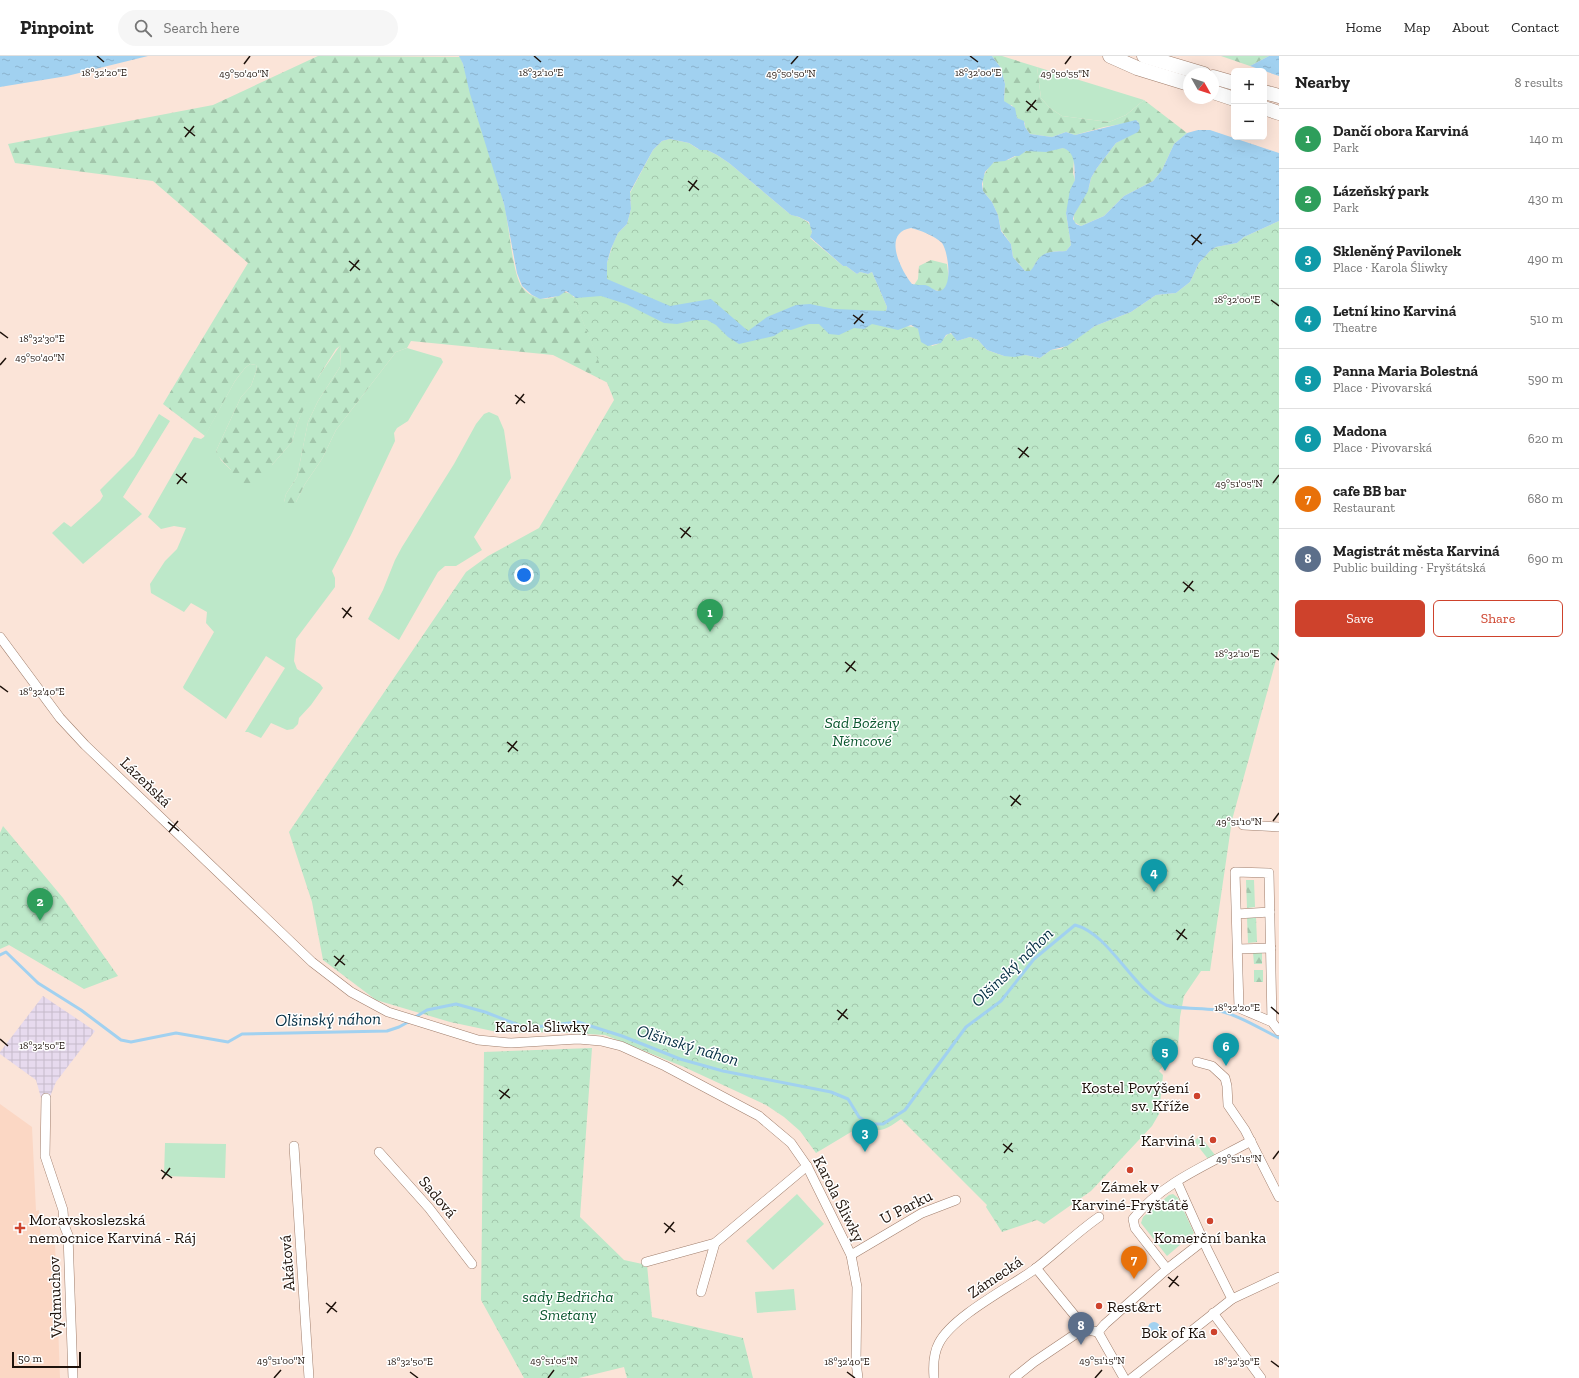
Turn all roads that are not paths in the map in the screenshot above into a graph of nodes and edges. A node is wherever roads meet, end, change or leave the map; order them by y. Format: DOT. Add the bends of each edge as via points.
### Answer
graph roads {
  1 [pos="1110,56"];
  2 [pos="1144,56"];
  3 [pos="1184,68"];
  4 [pos="1219,79"];
  5 [pos="1183,82"];
  6 [pos="1231,82"];
  7 [pos="1267,93"];
  8 [pos="1219,94"];
  9 [pos="1279,96"];
  10 [pos="1231,98"];
  11 [pos="1267,109"];
  12 [pos="1279,113"];
  13 [pos="0,637"];
  14 [pos="1243,826"];
  15 [pos="1279,827"];
  16 [pos="1270,912"];
  17 [pos="1237,914"];
  18 [pos="1271,948"];
  19 [pos="1238,949"];
  20 [pos="320,969"];
  21 [pos="1272,1022"];
  22 [pos="1279,1030"];
  23 [pos="1197,1062"];
  24 [pos="46,1098"];
  25 [pos="1251,1141"];
  26 [pos="294,1146"];
  27 [pos="379,1152"];
  28 [pos="807,1166"];
  29 [pos="1177,1182"];
  30 [pos="1279,1197"];
  31 [pos="956,1200"];
  32 [pos="1099,1217"];
  33 [pos="1203,1241"];
  34 [pos="715,1243"];
  35 [pos="851,1255"];
  36 [pos="646,1262"];
  37 [pos="472,1264"];
  38 [pos="1036,1268"];
  39 [pos="1167,1269"];
  40 [pos="1279,1277"];
  41 [pos="701,1292"];
  42 [pos="1232,1299"];
  43 [pos="1213,1313"];
  44 [pos="1083,1329"];
  45 [pos="1098,1332"];
  46 [pos="1017,1377"];
  47 [pos="73,1378"];
  48 [pos="309,1378"];
  49 [pos="858,1378"];
  50 [pos="934,1378"];
  51 [pos="1124,1378"];
  52 [pos="1132,1378"];
  53 [pos="1261,1378"];
  1 -- 5 [label="main road" via="1137,68"];
  2 -- 3 [label="main road"];
  4 -- 6 [label="main road"];
  7 -- 9 [label="main road"];
  8 -- 10 [label="main road"];
  11 -- 12 [label="main road"];
  13 -- 20 [label="street, Lázeňská" via="60,718 85,745"];
  14 -- 15 [label="street"];
  16 -- 17 [label="street"];
  16 -- 17 [label="street" via="1269,873 1236,872"];
  16 -- 18 [label="street"];
  17 -- 19 [label="street"];
  18 -- 19 [label="street"];
  18 -- 21 [label="street"];
  19 -- 21 [label="street" via="1239,1008"];
  20 -- 28 [label="street, Karola Śliwky" via="351,992 382,1010 478,1040 511,1043 578,1039 601,1040 622,1046 759,1116 791,1143"];
  21 -- 22 [label="street"];
  23 -- 25 [label="street" via="1212,1066 1225,1078 1228,1106"];
  24 -- 47 [label="street, Vydmuchov" via="45,1156 68,1234"];
  25 -- 29 [label="street"];
  25 -- 30 [label="street"];
  26 -- 48 [label="street, Akátová"];
  27 -- 37 [label="street, Sadová" via="429,1208"];
  28 -- 34 [label="street"];
  28 -- 35 [label="street, Karola Śliwky"];
  29 -- 33 [label="street"];
  29 -- 39 [label="street" via="1133,1219 1135,1228"];
  31 -- 35 [label="street, U Parku" via="922,1213"];
  32 -- 38 [label="street, Zámecká"];
  33 -- 39 [label="street"];
  33 -- 42 [label="street"];
  34 -- 36 [label="street"];
  34 -- 41 [label="street"];
  35 -- 49 [label="street, Karola Śliwky" via="857,1287"];
  38 -- 44 [label="street"];
  38 -- 50 [label="street, Zámecká" via="960,1319 939,1342 932,1363"];
  39 -- 45 [label="street"];
  40 -- 42 [label="street"];
  42 -- 43 [label="street"];
  43 -- 52 [label="street"];
  43 -- 53 [label="street"];
  44 -- 45 [label="street"];
  44 -- 46 [label="street"];
  45 -- 51 [label="street"];
}
